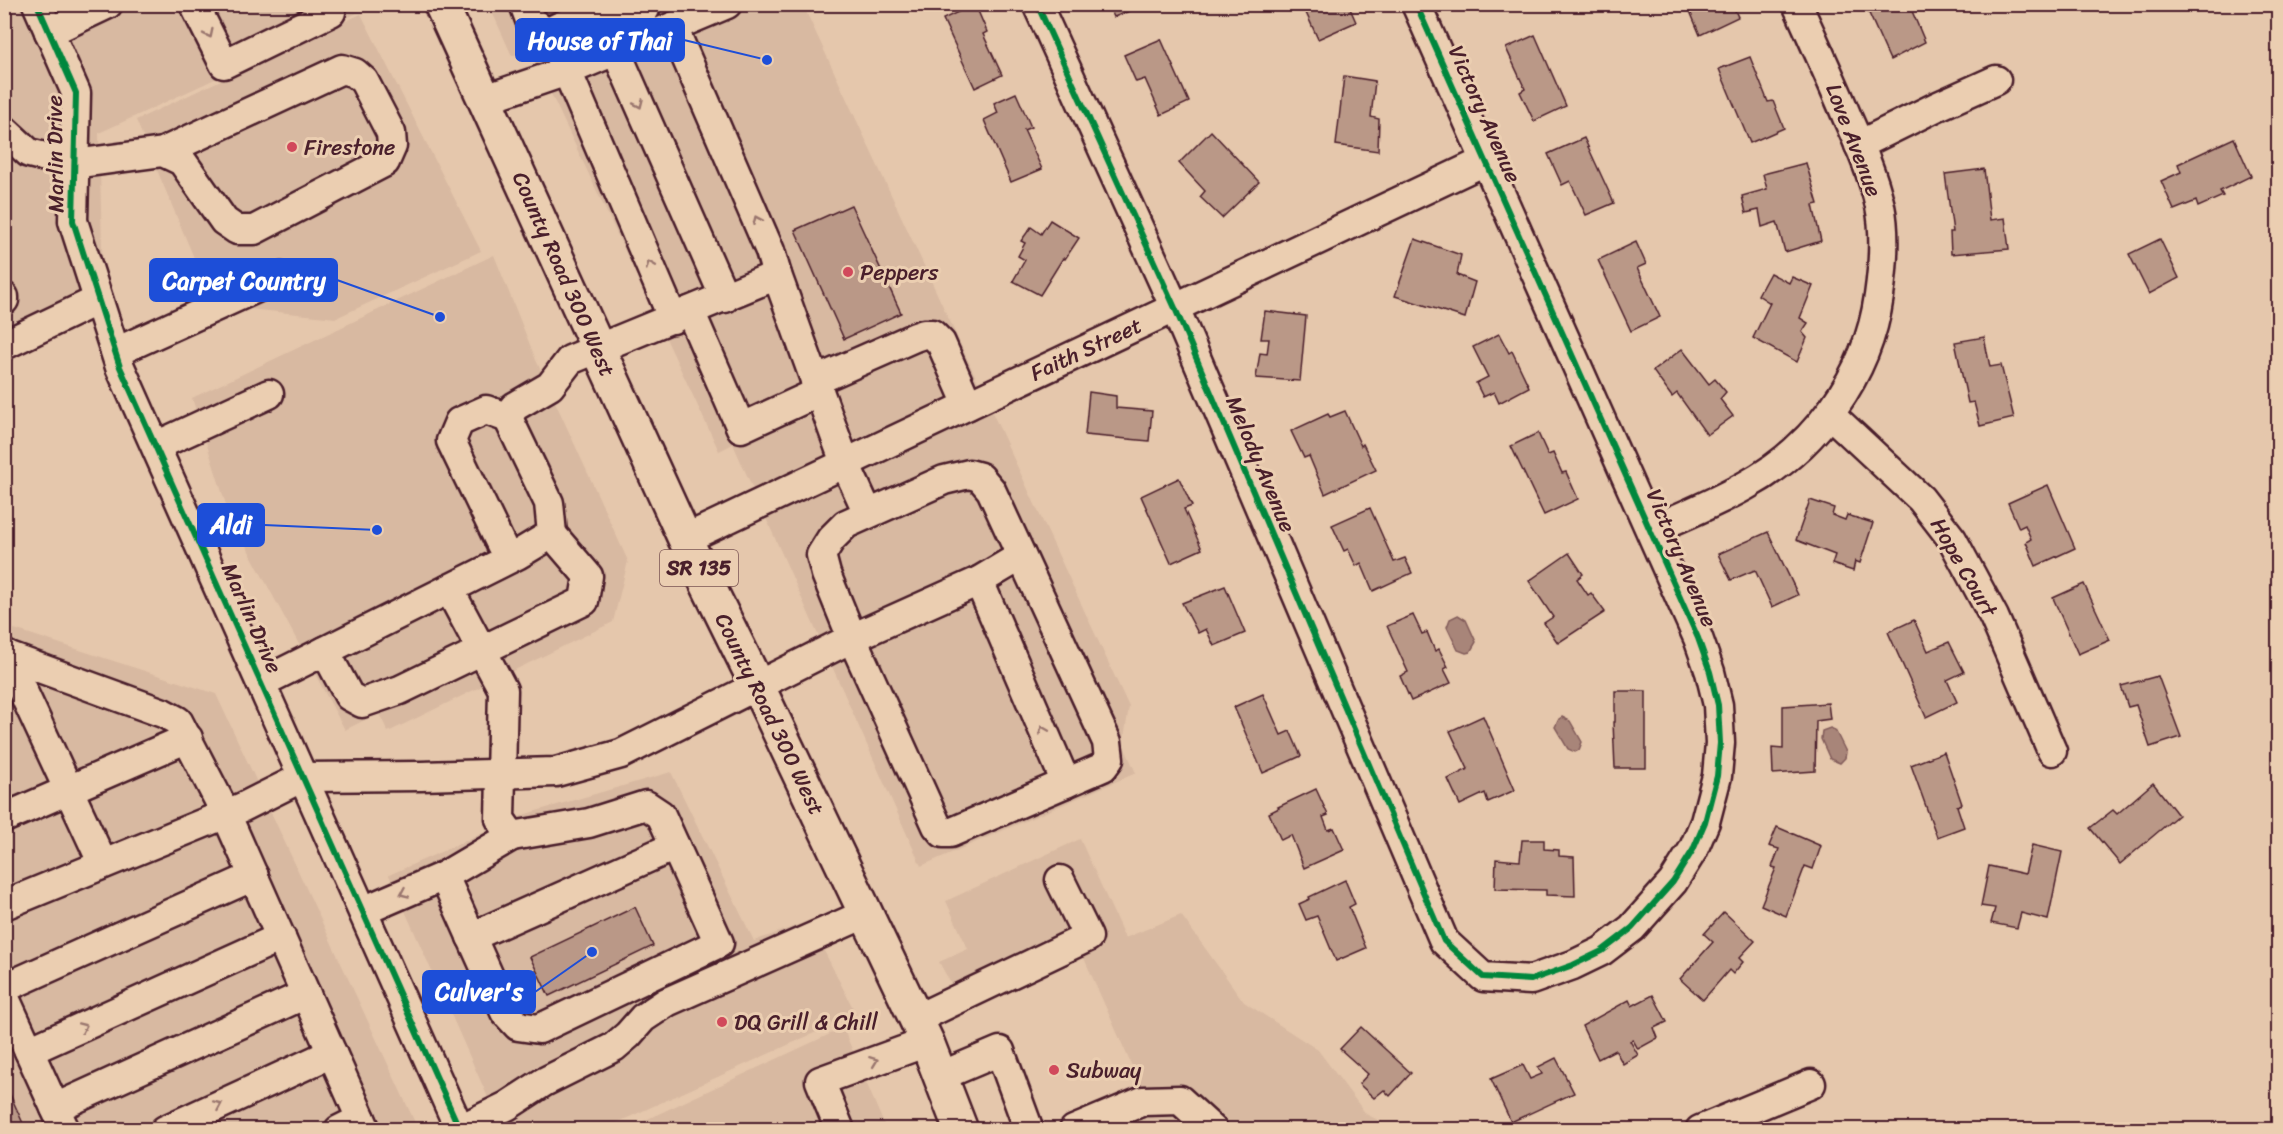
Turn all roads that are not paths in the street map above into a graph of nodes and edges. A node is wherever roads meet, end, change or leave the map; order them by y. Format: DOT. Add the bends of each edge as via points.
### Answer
graph roads {
  1 [pos="37,4"];
  2 [pos="108,4"];
  3 [pos="194,4"];
  4 [pos="327,4"];
  5 [pos="441,4"];
  6 [pos="524,4"];
  7 [pos="643,4"];
  8 [pos="727,4"];
  9 [pos="1037,4"];
  10 [pos="1416,4"];
  11 [pos="1797,4"];
  12 [pos="594,7"];
  13 [pos="673,27"];
  14 [pos="49,32"];
  15 [pos="546,33"];
  16 [pos="616,51"];
  17 [pos="567,71"];
  18 [pos="1996,80"];
  19 [pos="485,99"];
  20 [pos="4,130"];
  21 [pos="1859,145"];
  22 [pos="163,152"];
  23 [pos="1486,160"];
  24 [pos="74,164"];
  25 [pos="777,275"];
  26 [pos="281,277"];
  27 [pos="725,298"];
  28 [pos="98,300"];
  29 [pos="1175,308"];
  30 [pos="681,315"];
  31 [pos="4,345"];
  32 [pos="598,349"];
  33 [pos="116,352"];
  34 [pos="817,387"];
  35 [pos="269,394"];
  36 [pos="968,405"];
  37 [pos="1830,414"];
  38 [pos="508,418"];
  39 [pos="156,446"];
  40 [pos="845,463"];
  41 [pos="868,513"];
  42 [pos="1651,530"];
  43 [pos="552,534"];
  44 [pos="685,539"];
  45 [pos="1021,556"];
  46 [pos="508,559"];
  47 [pos="979,581"];
  48 [pos="449,589"];
  49 [pos="852,638"];
  50 [pos="325,651"];
  51 [pos="483,651"];
  52 [pos="5,655"];
  53 [pos="261,683"];
  54 [pos="757,685"];
  55 [pos="188,738"];
  56 [pos="2052,751"];
  57 [pos="502,774"];
  58 [pos="303,777"];
  59 [pos="1066,783"];
  60 [pos="68,790"];
  61 [pos="226,814"];
  62 [pos="4,818"];
  63 [pos="512,836"];
  64 [pos="675,846"];
  65 [pos="103,864"];
  66 [pos="254,876"];
  67 [pos="444,876"];
  68 [pos="1060,880"];
  69 [pos="4,905"];
  70 [pos="363,911"];
  71 [pos="865,914"];
  72 [pos="281,937"];
  73 [pos="471,937"];
  74 [pos="1444,940"];
  75 [pos="4,988"];
  76 [pos="306,994"];
  77 [pos="4,996"];
  78 [pos="921,1030"];
  79 [pos="30,1051"];
  80 [pos="332,1053"];
  81 [pos="941,1076"];
  82 [pos="1811,1084"];
  83 [pos="60,1119"];
  84 [pos="355,1126"];
  85 [pos="460,1129"];
  86 [pos="165,1130"];
  87 [pos="840,1130"];
  88 [pos="961,1130"];
  89 [pos="1029,1130"];
  90 [pos="1074,1130"];
  91 [pos="1213,1130"];
  92 [pos="1700,1130"];
  1 -- 14 [label="street, Marlin Drive"];
  2 -- 14 [label="street"];
  3 -- 4 [label="street, one-way" via="224,64 331,12"];
  5 -- 19 [label="main road, County Road 300 West / SR 135"];
  6 -- 15 [label="street" via="530,20"];
  7 -- 12 [label="street" via="645,9 628,15"];
  8 -- 13 [label="street"];
  9 -- 29 [label="street, Melody Avenue"];
  10 -- 23 [label="street, Victory Avenue"];
  11 -- 21 [label="street, Love Avenue"];
  12 -- 15 [label="street"];
  13 -- 16 [label="street"];
  25 -- 13 [label="street, one-way"];
  14 -- 24 [label="street, Marlin Drive" via="76,93"];
  15 -- 17 [label="street"];
  16 -- 17 [label="street"];
  16 -- 27 [label="street, one-way"];
  17 -- 19 [label="street"];
  30 -- 17 [label="street, one-way"];
  18 -- 21 [label="street"];
  19 -- 32 [label="main road, County Road 300 West / SR 135"];
  20 -- 24 [label="street" via="29,153"];
  21 -- 37 [label="street, Love Avenue" via="1880,209 1883,275 1877,317 1869,339 1849,384"];
  22 -- 22 [label="street" via="182,161 224,221 237,230 254,230 385,162 392,146 391,133 364,81 342,69"];
  22 -- 24 [label="street"];
  23 -- 29 [label="street, Faith Street"];
  23 -- 42 [label="street, Victory Avenue"];
  24 -- 28 [label="street, Marlin Drive" via="73,221"];
  25 -- 27 [label="street"];
  25 -- 34 [label="street"];
  26 -- 33 [label="street"];
  27 -- 30 [label="street"];
  28 -- 31 [label="street"];
  28 -- 33 [label="street, Marlin Drive"];
  29 -- 36 [label="street, Faith Street"];
  29 -- 74 [label="street, Melody Avenue"];
  30 -- 32 [label="street"];
  30 -- 34 [label="street" via="741,428"];
  32 -- 38 [label="street" via="570,360 550,386 514,406"];
  32 -- 44 [label="main road, County Road 300 West / SR 135"];
  33 -- 39 [label="street, Marlin Drive"];
  34 -- 36 [label="street" via="915,337 932,334 941,343"];
  34 -- 40 [label="street"];
  35 -- 39 [label="street"];
  36 -- 40 [label="street, Faith Street"];
  37 -- 42 [label="street, Love Avenue" via="1783,461 1747,485"];
  37 -- 56 [label="street, Hope Court" via="1921,499 1952,539 1994,617"];
  38 -- 43 [label="street" via="549,503"];
  38 -- 46 [label="street" via="486,410 459,422 451,441"];
  39 -- 53 [label="street, Marlin Drive"];
  40 -- 41 [label="street"];
  40 -- 44 [label="street, Faith Street"];
  41 -- 45 [label="street" via="944,480 969,474 980,477 991,490"];
  41 -- 49 [label="street" via="846,524 821,555"];
  42 -- 74 [label="street, Victory Avenue" via="1698,638 1718,705 1717,776 1694,850 1673,882 1632,928 1602,951 1550,975 1531,980 1483,977"];
  43 -- 46 [label="street"];
  43 -- 51 [label="street" via="588,576 584,601"];
  44 -- 54 [label="main road, County Road 300 West / SR 135"];
  45 -- 47 [label="street"];
  45 -- 59 [label="street" via="1109,751 1109,759 1102,767"];
  46 -- 48 [label="street"];
  47 -- 49 [label="street"];
  59 -- 47 [label="street, one-way"];
  48 -- 50 [label="street"];
  48 -- 51 [label="street"];
  49 -- 54 [label="street"];
  49 -- 59 [label="street" via="943,833"];
  50 -- 51 [label="street" via="349,696 363,704"];
  50 -- 53 [label="street"];
  51 -- 57 [label="street" via="503,690"];
  52 -- 55 [label="street" via="163,713 178,721"];
  52 -- 60 [label="street"];
  53 -- 58 [label="street, Marlin Drive"];
  54 -- 57 [label="street" via="621,754 556,772"];
  54 -- 71 [label="main road, County Road 300 West / SR 135"];
  55 -- 60 [label="street"];
  55 -- 61 [label="street"];
  57 -- 58 [label="street"];
  57 -- 63 [label="street" via="500,819"];
  58 -- 61 [label="street"];
  58 -- 70 [label="street, Marlin Drive"];
  60 -- 62 [label="street"];
  60 -- 65 [label="street"];
  61 -- 65 [label="street"];
  61 -- 66 [label="street"];
  63 -- 64 [label="street" via="589,823 646,805 661,815"];
  63 -- 67 [label="street"];
  64 -- 73 [label="street"];
  64 -- 73 [label="street" via="719,943 539,1029 518,1026 505,1012"];
  65 -- 69 [label="street"];
  66 -- 72 [label="street"];
  66 -- 75 [label="street"];
  67 -- 70 [label="street, one-way"];
  67 -- 73 [label="street"];
  68 -- 78 [label="street" via="1088,937"];
  70 -- 85 [label="street, Marlin Drive"];
  71 -- 78 [label="main road, County Road 300 West / SR 135"];
  71 -- 85 [label="street" via="667,1002 643,1018 614,1047"];
  72 -- 76 [label="street"];
  79 -- 72 [label="street, one-way"];
  76 -- 80 [label="street"];
  76 -- 83 [label="street"];
  77 -- 79 [label="street"];
  78 -- 81 [label="main road, County Road 300 West / SR 135"];
  87 -- 78 [label="street, one-way" via="820,1081"];
  79 -- 83 [label="street"];
  80 -- 84 [label="street"];
  86 -- 80 [label="street, one-way"];
  81 -- 88 [label="main road, County Road 300 West / SR 135"];
  81 -- 89 [label="street" via="1000,1051"];
  82 -- 92 [label="street"];
  90 -- 91 [label="street" via="1143,1101 1180,1100"];
}
